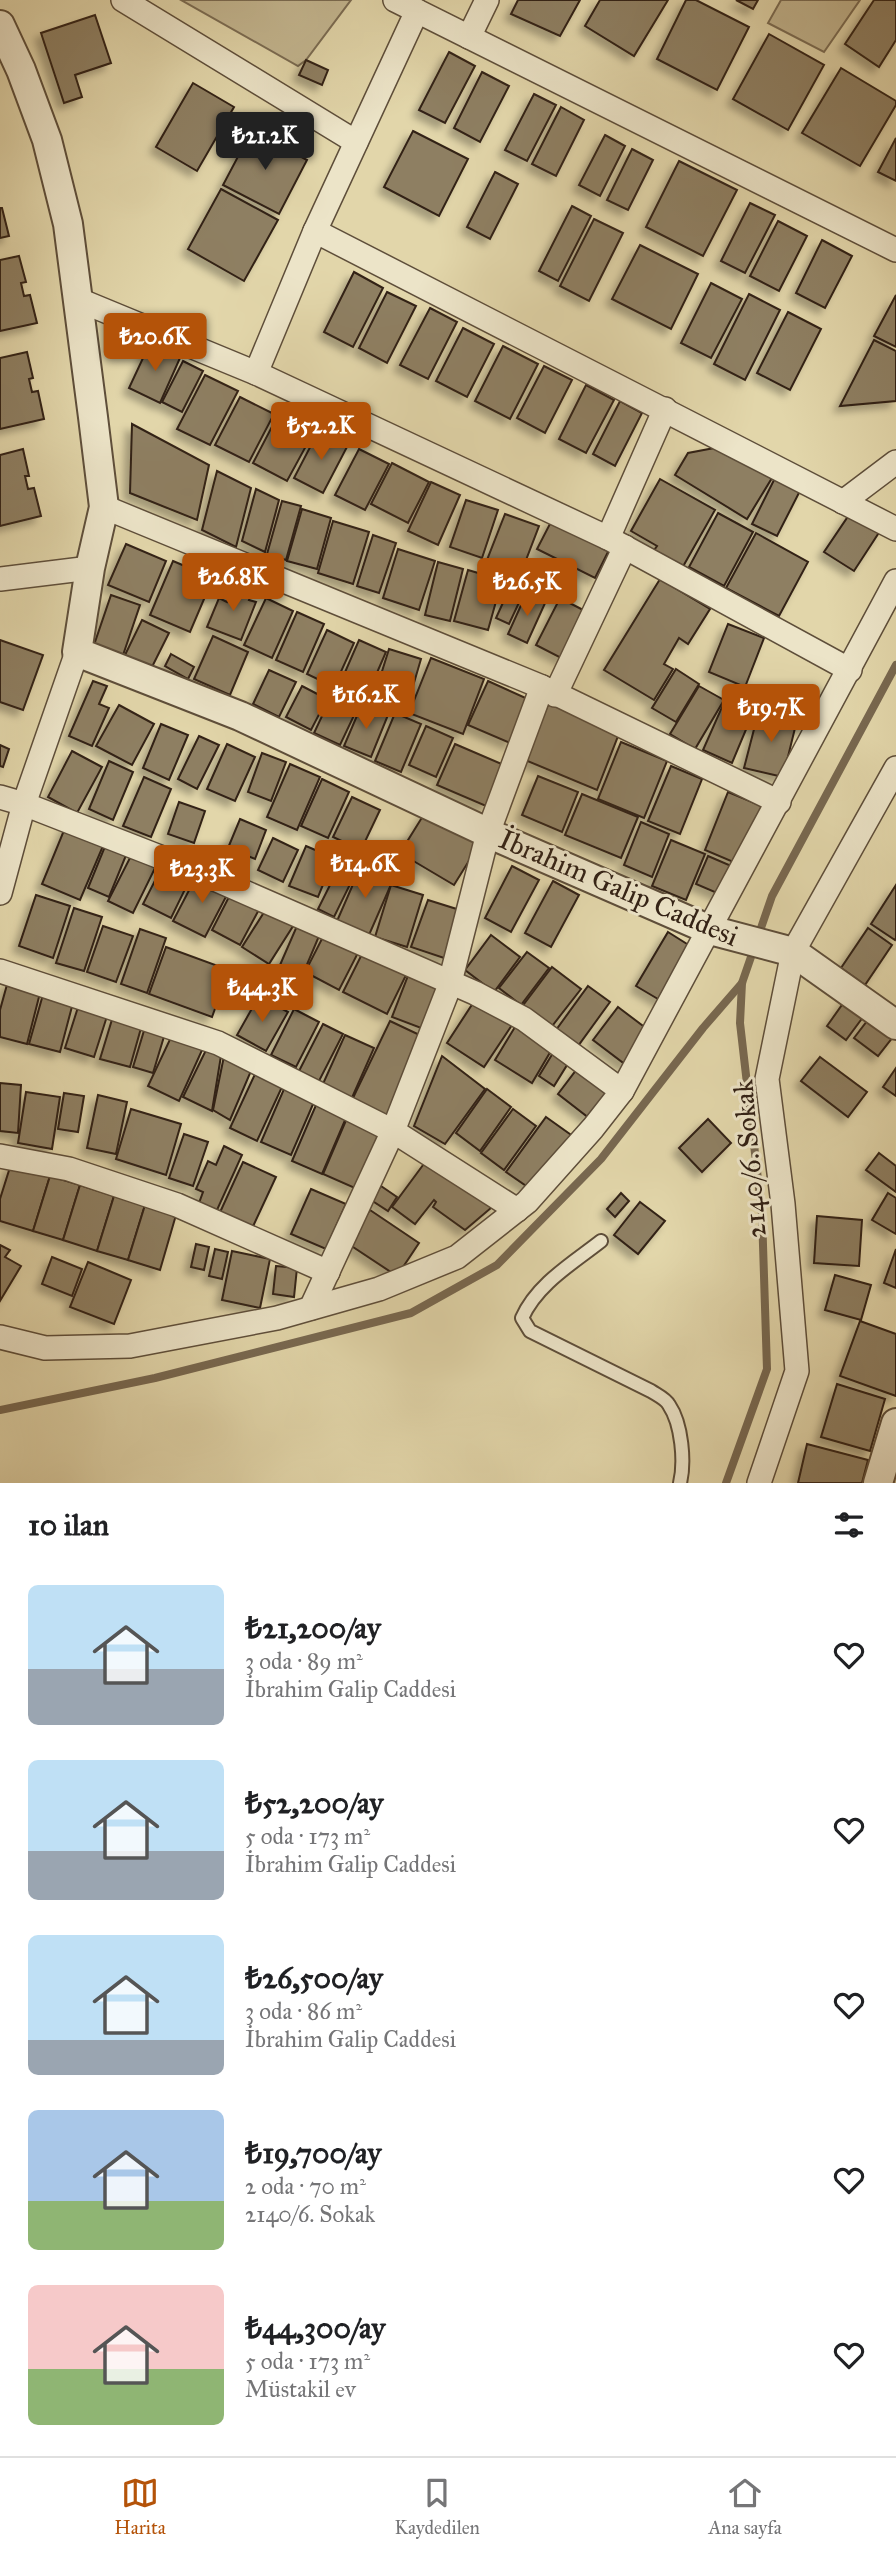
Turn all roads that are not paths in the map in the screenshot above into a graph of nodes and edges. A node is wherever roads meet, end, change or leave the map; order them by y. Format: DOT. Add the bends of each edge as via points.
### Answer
graph roads {
  1 [pos="123,0"];
  2 [pos="395,0"];
  3 [pos="487,0"];
  4 [pos="417,11"];
  5 [pos="0,25"];
  6 [pos="469,37"];
  7 [pos="356,142"];
  8 [pos="315,230"];
  9 [pos="896,250"];
  10 [pos="79,300"];
  11 [pos="256,373"];
  12 [pos="665,410"];
  13 [pos="896,462"];
  14 [pos="843,502"];
  15 [pos="104,507"];
  16 [pos="896,529"];
  17 [pos="617,542"];
  18 [pos="90,568"];
  19 [pos="0,579"];
  20 [pos="896,581"];
  21 [pos="76,652"];
  22 [pos="850,670"];
  23 [pos="549,691"];
  24 [pos="896,768"];
  25 [pos="0,797"];
  26 [pos="779,802"];
  27 [pos="24,804"];
  28 [pos="488,833"];
  29 [pos="0,893"];
  30 [pos="710,930"];
  31 [pos="793,953"];
  32 [pos="0,971"];
  33 [pos="450,982"];
  34 [pos="896,1025"];
  35 [pos="622,1091"];
  36 [pos="393,1131"];
  37 [pos="0,1156"];
  38 [pos="517,1210"];
  39 [pos="601,1241"];
  40 [pos="328,1272"];
  41 [pos="311,1308"];
  42 [pos="0,1336"];
  43 [pos="896,1423"];
  44 [pos="680,1483"];
  45 [pos="760,1483"];
  46 [pos="878,1483"];
  1 -- 7 [label="street"];
  2 -- 4 [label="street"];
  3 -- 6 [label="street"];
  4 -- 6 [label="street"];
  4 -- 7 [label="street"];
  5 -- 10 [label="street" via="47,140 68,223"];
  6 -- 9 [label="street"];
  7 -- 8 [label="street"];
  8 -- 11 [label="street"];
  8 -- 12 [label="street"];
  10 -- 11 [label="street"];
  10 -- 15 [label="street"];
  11 -- 17 [label="street"];
  12 -- 14 [label="street"];
  12 -- 17 [label="street"];
  13 -- 14 [label="street"];
  14 -- 16 [label="street"];
  15 -- 18 [label="street"];
  15 -- 23 [label="street"];
  17 -- 22 [label="street"];
  17 -- 23 [label="street"];
  18 -- 19 [label="street"];
  18 -- 21 [label="street"];
  20 -- 22 [label="street"];
  21 -- 27 [label="street"];
  21 -- 28 [label="street, İbrahim Galip Caddesi" via="240,716"];
  22 -- 26 [label="street"];
  23 -- 26 [label="street"];
  23 -- 28 [label="street"];
  24 -- 31 [label="street, 2140/6. Sokak"];
  25 -- 27 [label="street"];
  26 -- 30 [label="street"];
  27 -- 29 [label="street"];
  27 -- 33 [label="street" via="201,873"];
  28 -- 30 [label="street, İbrahim Galip Caddesi"];
  28 -- 33 [label="street"];
  30 -- 31 [label="street, İbrahim Galip Caddesi"];
  30 -- 35 [label="street"];
  31 -- 34 [label="street, İbrahim Galip Caddesi"];
  31 -- 45 [label="street, 2140/6. Sokak" via="768,1079 797,1371"];
  32 -- 36 [label="street" via="218,1043"];
  33 -- 35 [label="street" via="524,1019"];
  33 -- 36 [label="street"];
  35 -- 38 [label="street"];
  36 -- 38 [label="street"];
  36 -- 40 [label="street"];
  37 -- 40 [label="street" via="69,1169 177,1205"];
  38 -- 41 [label="street" via="457,1257 379,1289"];
  39 -- 44 [label="lane" via="538,1292 522,1318 530,1331 669,1404 681,1436"];
  40 -- 41 [label="street"];
  41 -- 42 [label="street" via="130,1346 45,1348"];
  43 -- 46 [label="street"];
}
